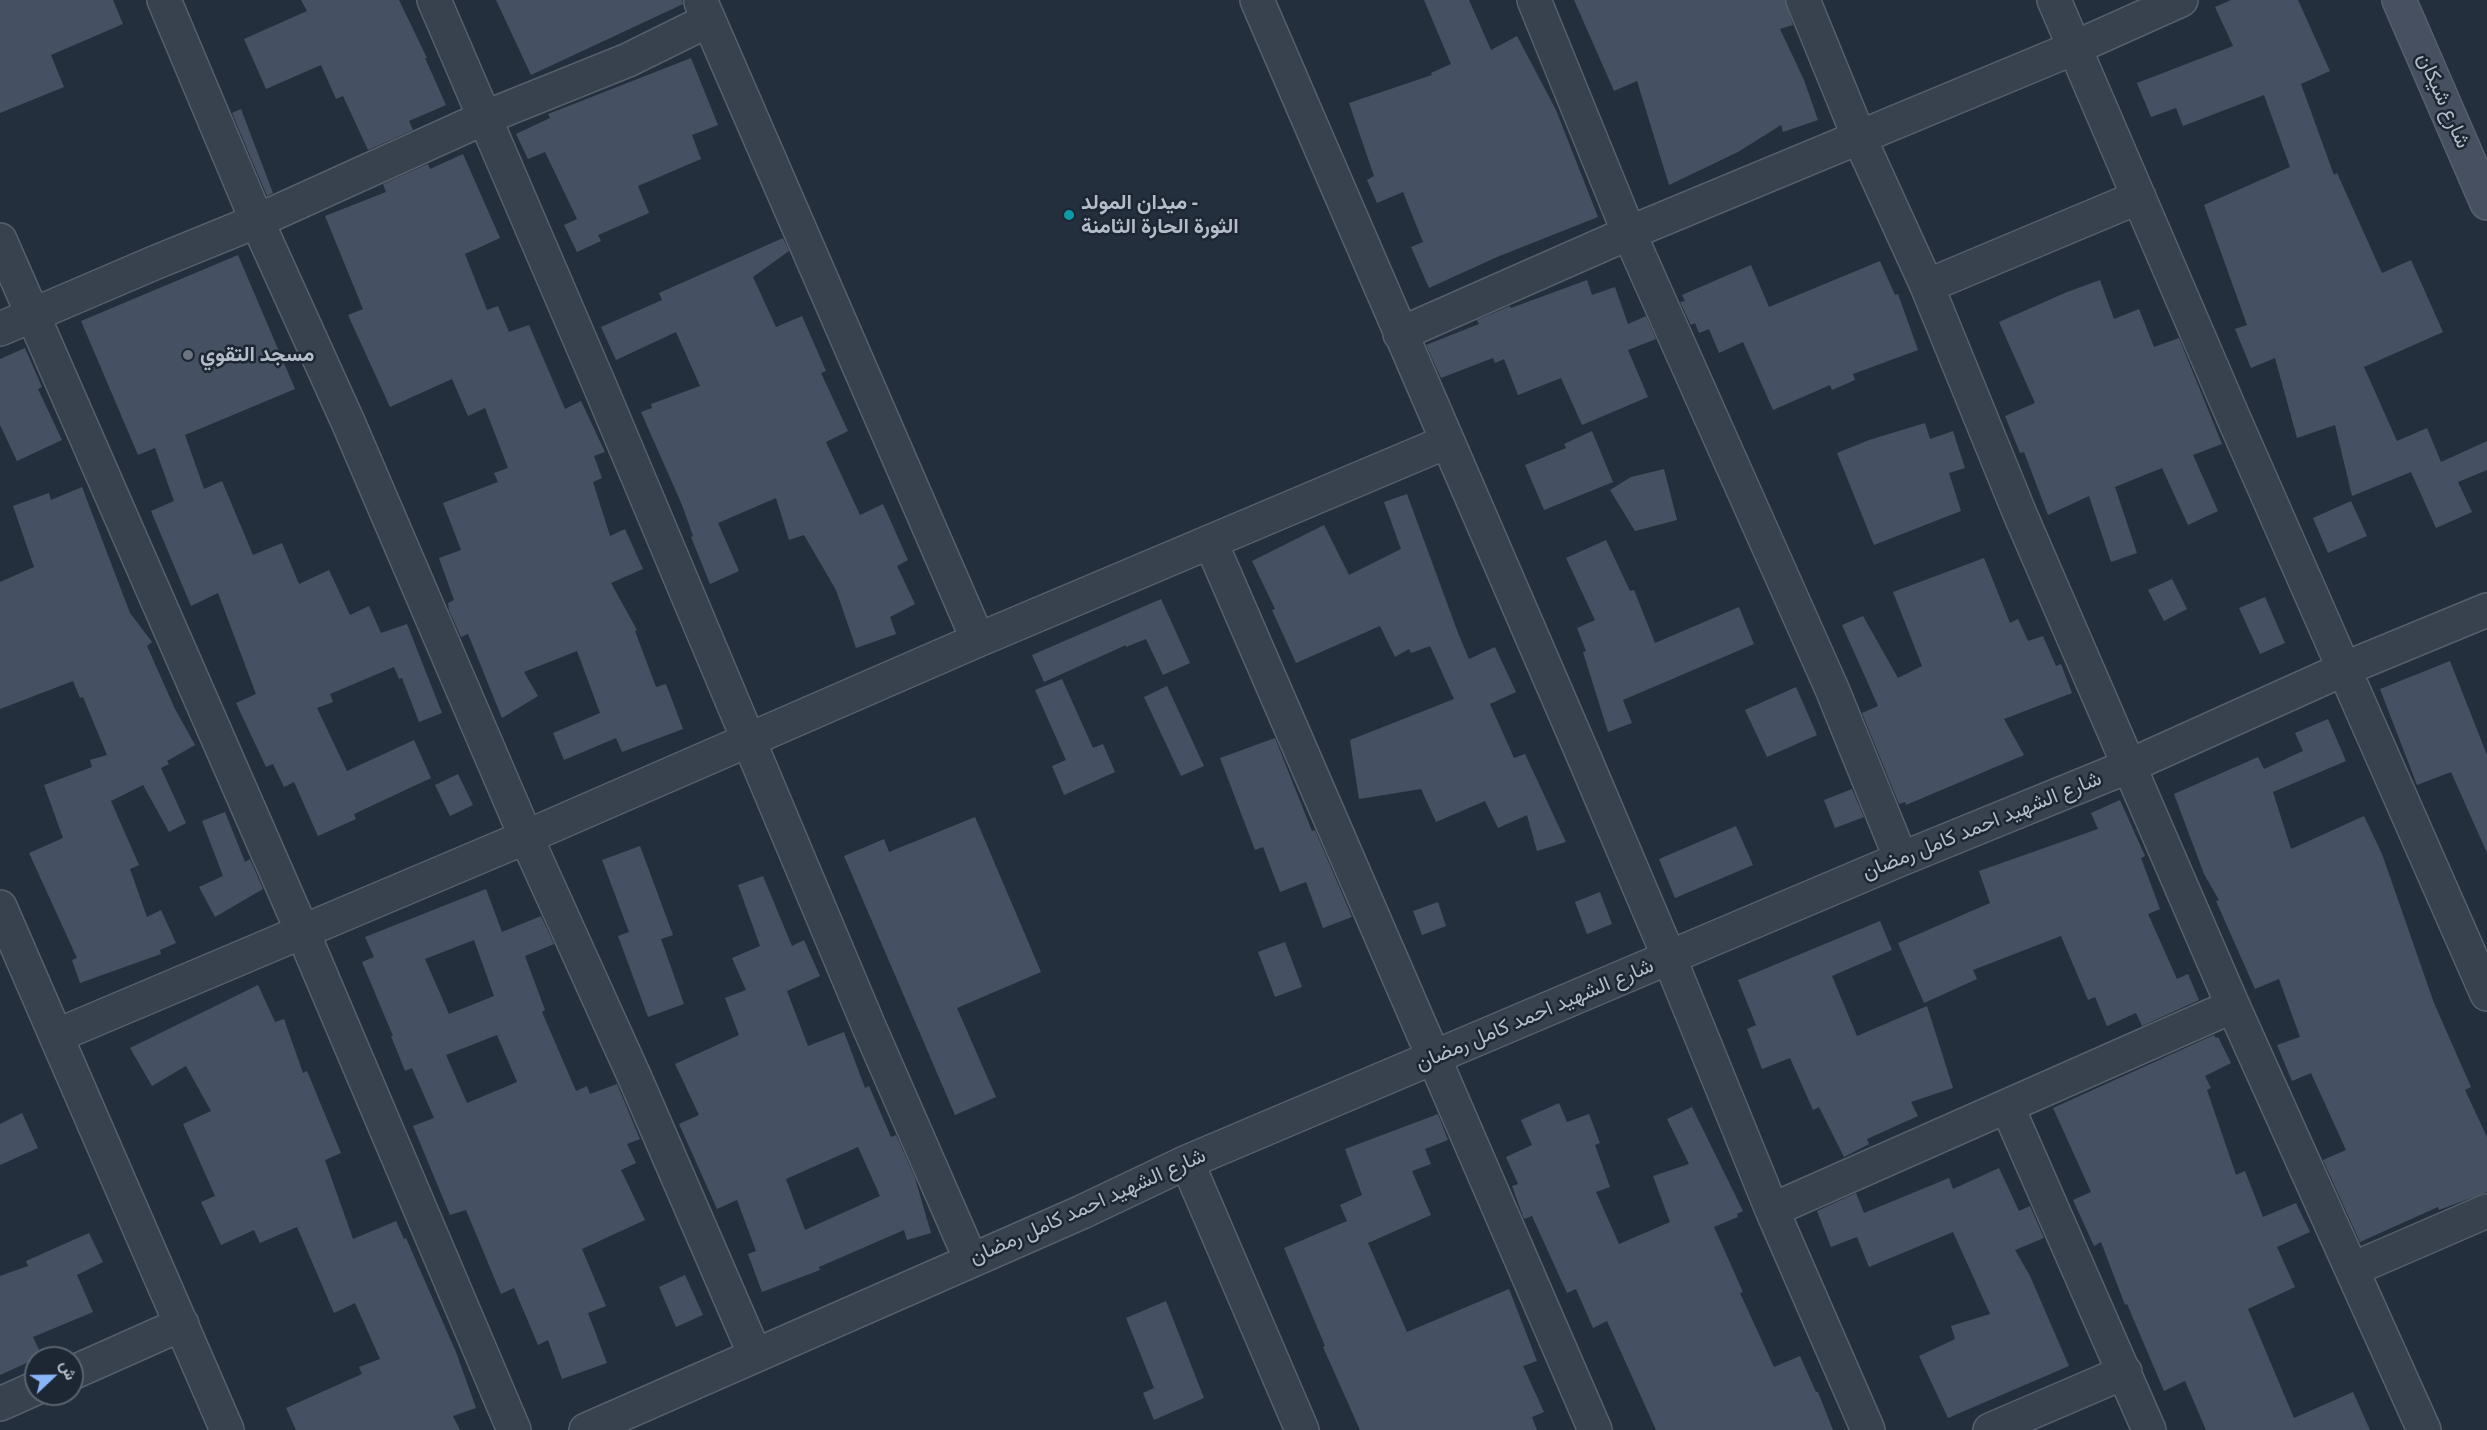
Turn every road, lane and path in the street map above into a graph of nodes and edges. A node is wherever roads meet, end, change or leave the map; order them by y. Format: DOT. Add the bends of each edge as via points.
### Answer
graph roads {
  1 [pos="165,0"];
  2 [pos="434,0"];
  3 [pos="1257,0"];
  4 [pos="1534,0"];
  5 [pos="1803,0"];
  6 [pos="2054,0"];
  7 [pos="2181,0"];
  8 [pos="2399,0"];
  9 [pos="704,10"];
  10 [pos="2074,48"];
  11 [pos="484,118"];
  12 [pos="1859,137"];
  13 [pos="2139,197"];
  14 [pos="2487,202"];
  15 [pos="257,221"];
  16 [pos="1629,232"];
  17 [pos="0,240"];
  18 [pos="1927,286"];
  19 [pos="32,314"];
  20 [pos="0,329"];
  21 [pos="1400,334"];
  22 [pos="1446,442"];
  23 [pos="1211,543"];
  24 [pos="2487,610"];
  25 [pos="978,640"];
  26 [pos="2344,669"];
  27 [pos="749,741"];
  28 [pos="2129,766"];
  29 [pos="526,837"];
  30 [pos="1901,859"];
  31 [pos="0,906"];
  32 [pos="303,933"];
  33 [pos="1669,957"];
  34 [pos="2487,994"];
  35 [pos="2233,1006"];
  36 [pos="56,1036"];
  37 [pos="1435,1058"];
  38 [pos="2007,1106"];
  39 [pos="1187,1162"];
  40 [pos="1772,1210"];
  41 [pos="2487,1211"];
  42 [pos="971,1260"];
  43 [pos="2353,1269"];
  44 [pos="182,1324"];
  45 [pos="755,1355"];
  46 [pos="84,1368"];
  47 [pos="2125,1372"];
  48 [pos="24,1393"];
  49 [pos="0,1404"];
  50 [pos="227,1430"];
  51 [pos="514,1430"];
  52 [pos="586,1430"];
  53 [pos="1302,1430"];
  54 [pos="1594,1430"];
  55 [pos="1868,1430"];
  56 [pos="1990,1430"];
  57 [pos="2149,1430"];
  58 [pos="2424,1430"];
  1 -- 15 [label="street"];
  2 -- 11 [label="street"];
  3 -- 21 [label="street"];
  4 -- 16 [label="street"];
  5 -- 12 [label="street"];
  6 -- 10 [label="street"];
  7 -- 10 [label="street"];
  8 -- 14 [label="street, شارع شيكان"];
  9 -- 11 [label="street" via="628,60"];
  9 -- 25 [label="street"];
  10 -- 12 [label="street"];
  10 -- 13 [label="street"];
  11 -- 15 [label="street"];
  11 -- 27 [label="street"];
  12 -- 16 [label="street"];
  12 -- 18 [label="street"];
  13 -- 18 [label="street"];
  13 -- 26 [label="street"];
  15 -- 19 [label="street"];
  15 -- 29 [label="street"];
  16 -- 21 [label="street"];
  16 -- 30 [label="street" via="1832,689"];
  17 -- 19 [label="street"];
  18 -- 28 [label="street"];
  19 -- 20 [label="street"];
  19 -- 32 [label="street"];
  21 -- 22 [label="street"];
  22 -- 23 [label="street"];
  22 -- 33 [label="street"];
  23 -- 25 [label="street"];
  23 -- 37 [label="street"];
  24 -- 26 [label="street, شارع الشهيد احمد كامل رمضان"];
  25 -- 27 [label="street"];
  26 -- 28 [label="street, شارع الشهيد احمد كامل رمضان"];
  26 -- 34 [label="street"];
  27 -- 29 [label="street"];
  27 -- 42 [label="street"];
  28 -- 30 [label="street, شارع الشهيد احمد كامل رمضان"];
  28 -- 35 [label="street"];
  29 -- 32 [label="street"];
  29 -- 45 [label="street"];
  30 -- 33 [label="street, شارع الشهيد احمد كامل رمضان"];
  31 -- 36 [label="street"];
  32 -- 36 [label="street"];
  32 -- 51 [label="street"];
  33 -- 37 [label="street, شارع الشهيد احمد كامل رمضان"];
  33 -- 40 [label="street"];
  35 -- 38 [label="street"];
  35 -- 43 [label="street"];
  36 -- 44 [label="street"];
  37 -- 39 [label="street, شارع الشهيد احمد كامل رمضان"];
  37 -- 54 [label="street"];
  38 -- 40 [label="street"];
  38 -- 47 [label="street"];
  39 -- 42 [label="street, شارع الشهيد احمد كامل رمضان"];
  39 -- 53 [label="street"];
  40 -- 55 [label="street"];
  41 -- 43 [label="street"];
  42 -- 45 [label="street, شارع الشهيد احمد كامل رمضان"];
  43 -- 58 [label="street"];
  44 -- 46 [label="street"];
  44 -- 50 [label="street"];
  45 -- 52 [label="street, شارع الشهيد احمد كامل رمضان"];
  47 -- 56 [label="street"];
  47 -- 57 [label="street"];
  48 -- 49 [label="street"];
}
